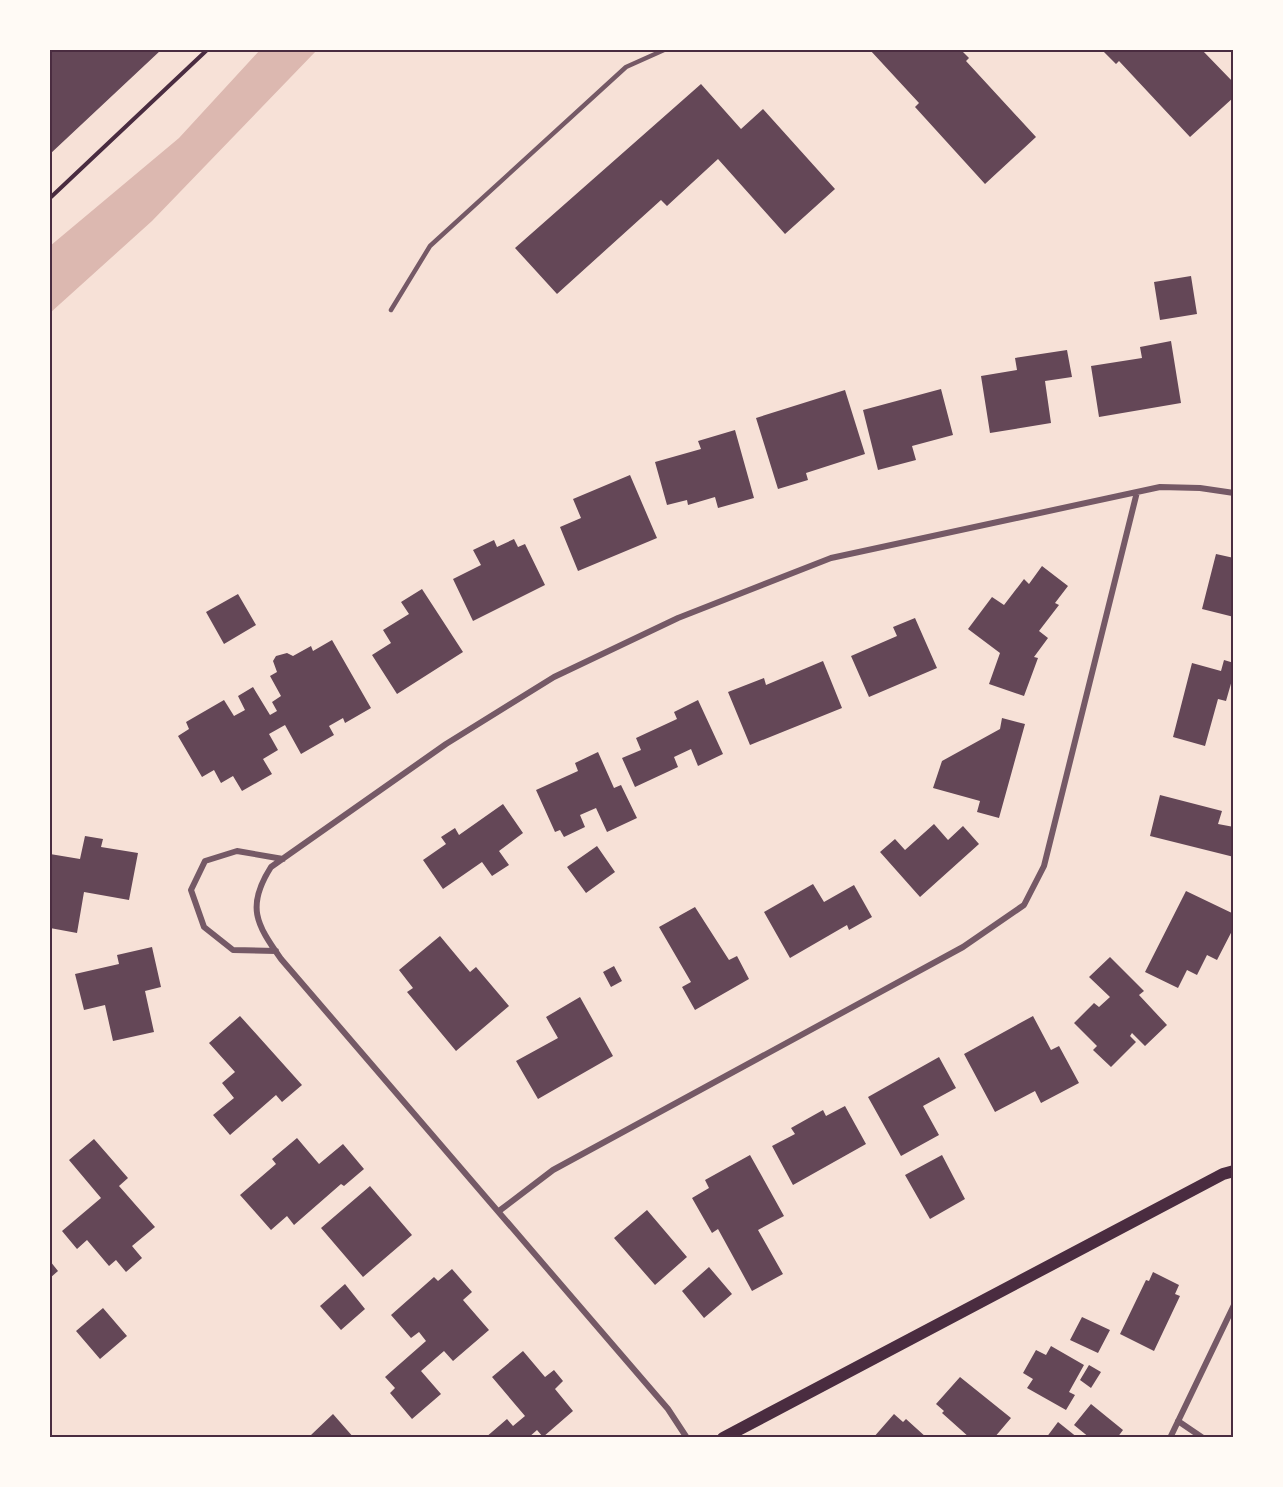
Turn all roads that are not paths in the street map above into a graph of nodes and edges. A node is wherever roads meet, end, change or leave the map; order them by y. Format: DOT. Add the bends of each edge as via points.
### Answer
graph roads {
  1 [pos="664,50"];
  2 [pos="391,310"];
  3 [pos="1137,492"];
  4 [pos="1233,493"];
  5 [pos="283,859"];
  6 [pos="276,951"];
  7 [pos="1233,1171"];
  8 [pos="499,1211"];
  9 [pos="1233,1305"];
  10 [pos="1178,1421"];
  11 [pos="687,1437"];
  12 [pos="723,1437"];
  13 [pos="1170,1437"];
  14 [pos="1203,1437"];
  1 -- 2 [label="lane" via="626,67 430,246"];
  3 -- 4 [label="street" via="1160,487"];
  3 -- 5 [label="street" via="831,558 678,618 554,677 446,744"];
  3 -- 8 [label="street" via="1044,866 1024,905 963,946 553,1170"];
  5 -- 6 [label="street" via="271,867 258,887 256,911 262,932"];
  5 -- 6 [label="street" via="237,851 205,861 190,890 204,927 233,950"];
  6 -- 8 [label="street"];
  7 -- 12 [label="main road"];
  8 -- 11 [label="street" via="668,1409"];
  9 -- 10 [label="street"];
  10 -- 13 [label="street"];
  10 -- 14 [label="street"];
}
